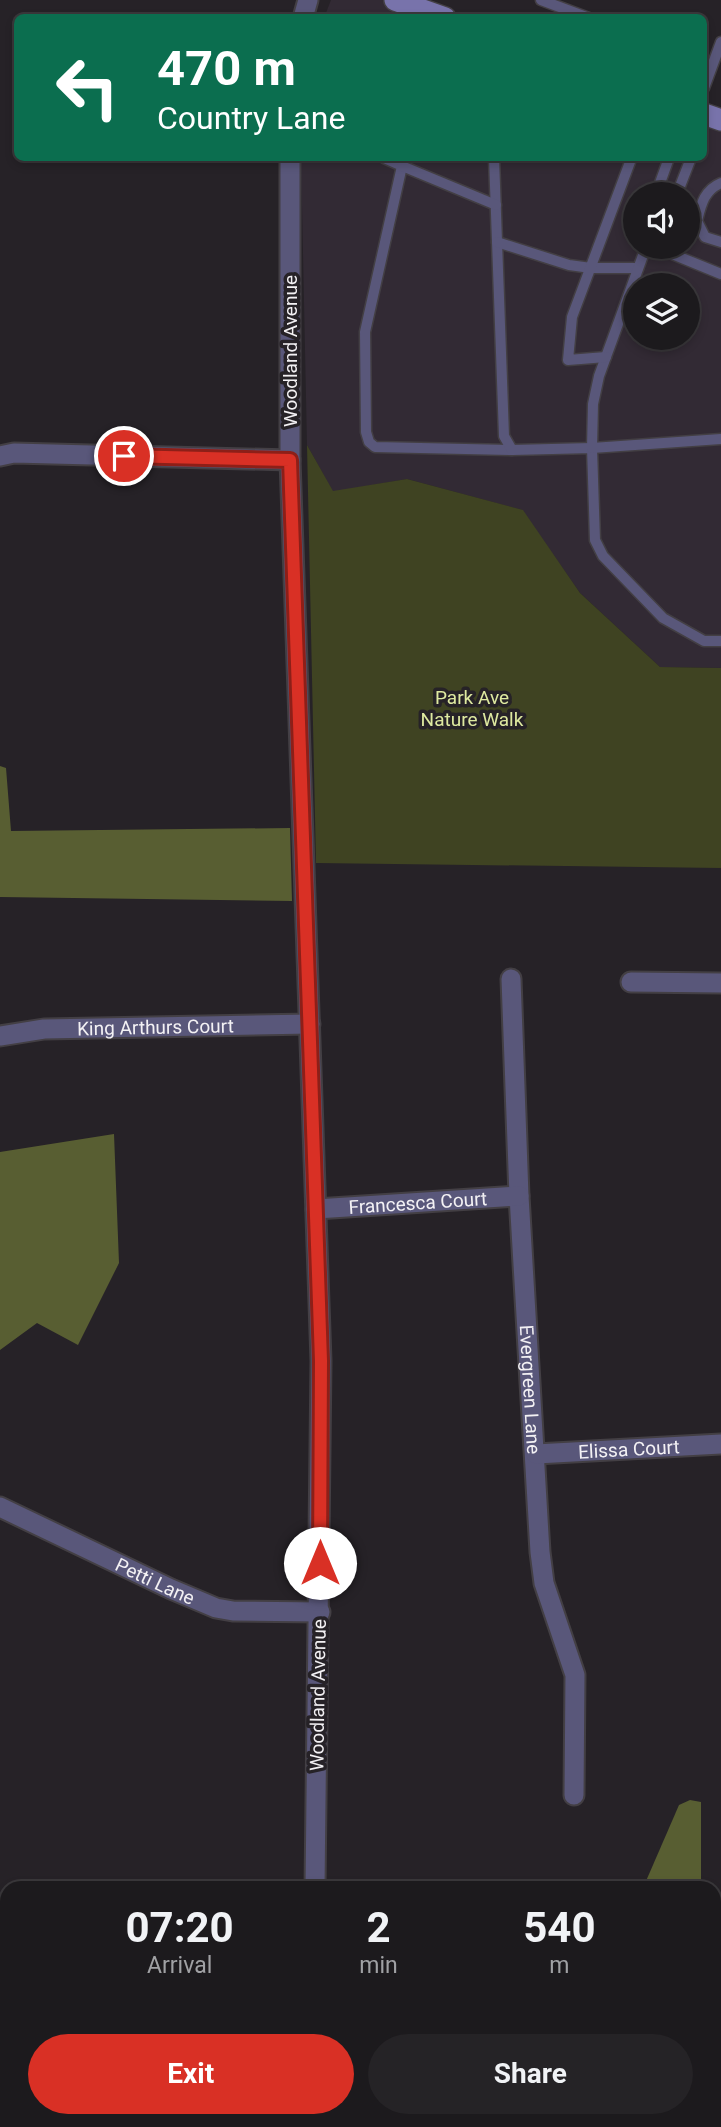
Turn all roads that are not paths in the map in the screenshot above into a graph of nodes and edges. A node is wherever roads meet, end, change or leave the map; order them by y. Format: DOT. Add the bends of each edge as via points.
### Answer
graph roads {
  1 [pos="395,0"];
  2 [pos="541,0"];
  3 [pos="434,14"];
  4 [pos="578,14"];
  5 [pos="721,42"];
  6 [pos="708,62"];
  7 [pos="289,161"];
  8 [pos="390,161"];
  9 [pos="494,161"];
  10 [pos="630,161"];
  11 [pos="668,161"];
  12 [pos="690,161"];
  13 [pos="402,166"];
  14 [pos="660,182"];
  15 [pos="682,182"];
  16 [pos="721,183"];
  17 [pos="496,205"];
  18 [pos="497,242"];
  19 [pos="721,242"];
  20 [pos="641,259"];
  21 [pos="684,259"];
  22 [pos="590,268"];
  23 [pos="638,268"];
  24 [pos="721,274"];
  25 [pos="606,357"];
  26 [pos="721,439"];
  27 [pos="592,448"];
  28 [pos="512,450"];
  29 [pos="0,456"];
  30 [pos="290,460"];
  31 [pos="721,641"];
  32 [pos="511,979"];
  33 [pos="631,982"];
  34 [pos="721,983"];
  35 [pos="310,1024"];
  36 [pos="0,1035"];
  37 [pos="519,1195"];
  38 [pos="316,1209"];
  39 [pos="721,1444"];
  40 [pos="536,1454"];
  41 [pos="0,1507"];
  42 [pos="320,1612"];
  43 [pos="574,1795"];
  44 [pos="315,1881"];
  1 -- 3 [label="main road"];
  2 -- 4 [label="lane"];
  5 -- 6 [label="lane"];
  7 -- 30 [label="street, Woodland Avenue"];
  8 -- 13 [label="lane"];
  9 -- 17 [label="lane"];
  10 -- 22 [label="lane"];
  11 -- 14 [label="lane"];
  12 -- 15 [label="lane"];
  13 -- 17 [label="lane"];
  13 -- 28 [label="lane" via="365,332 369,442 375,447"];
  16 -- 19 [label="lane" via="703,200 696,221 705,237"];
  17 -- 18 [label="lane"];
  18 -- 22 [label="lane"];
  18 -- 28 [label="lane" via="504,436"];
  20 -- 23 [label="lane"];
  21 -- 24 [label="lane"];
  22 -- 23 [label="lane"];
  22 -- 25 [label="lane" via="572,317 568,360"];
  23 -- 25 [label="lane"];
  25 -- 27 [label="lane" via="593,404"];
  26 -- 27 [label="lane"];
  27 -- 28 [label="lane"];
  27 -- 31 [label="lane" via="595,541 603,556 663,618 705,641"];
  29 -- 30 [label="street"];
  30 -- 35 [label="street, Woodland Avenue"];
  32 -- 37 [label="street, Evergreen Lane"];
  33 -- 34 [label="street"];
  35 -- 36 [label="street, King Arthurs Court" via="44,1029"];
  35 -- 38 [label="street, Woodland Avenue"];
  37 -- 38 [label="street, Francesca Court"];
  37 -- 40 [label="street, Evergreen Lane"];
  38 -- 42 [label="street, Woodland Avenue"];
  39 -- 40 [label="street, Elissa Court"];
  40 -- 43 [label="street, Evergreen Lane" via="544,1583 575,1675"];
  41 -- 42 [label="street, Petti Lane" via="216,1608"];
  42 -- 44 [label="street, Woodland Avenue"];
}
